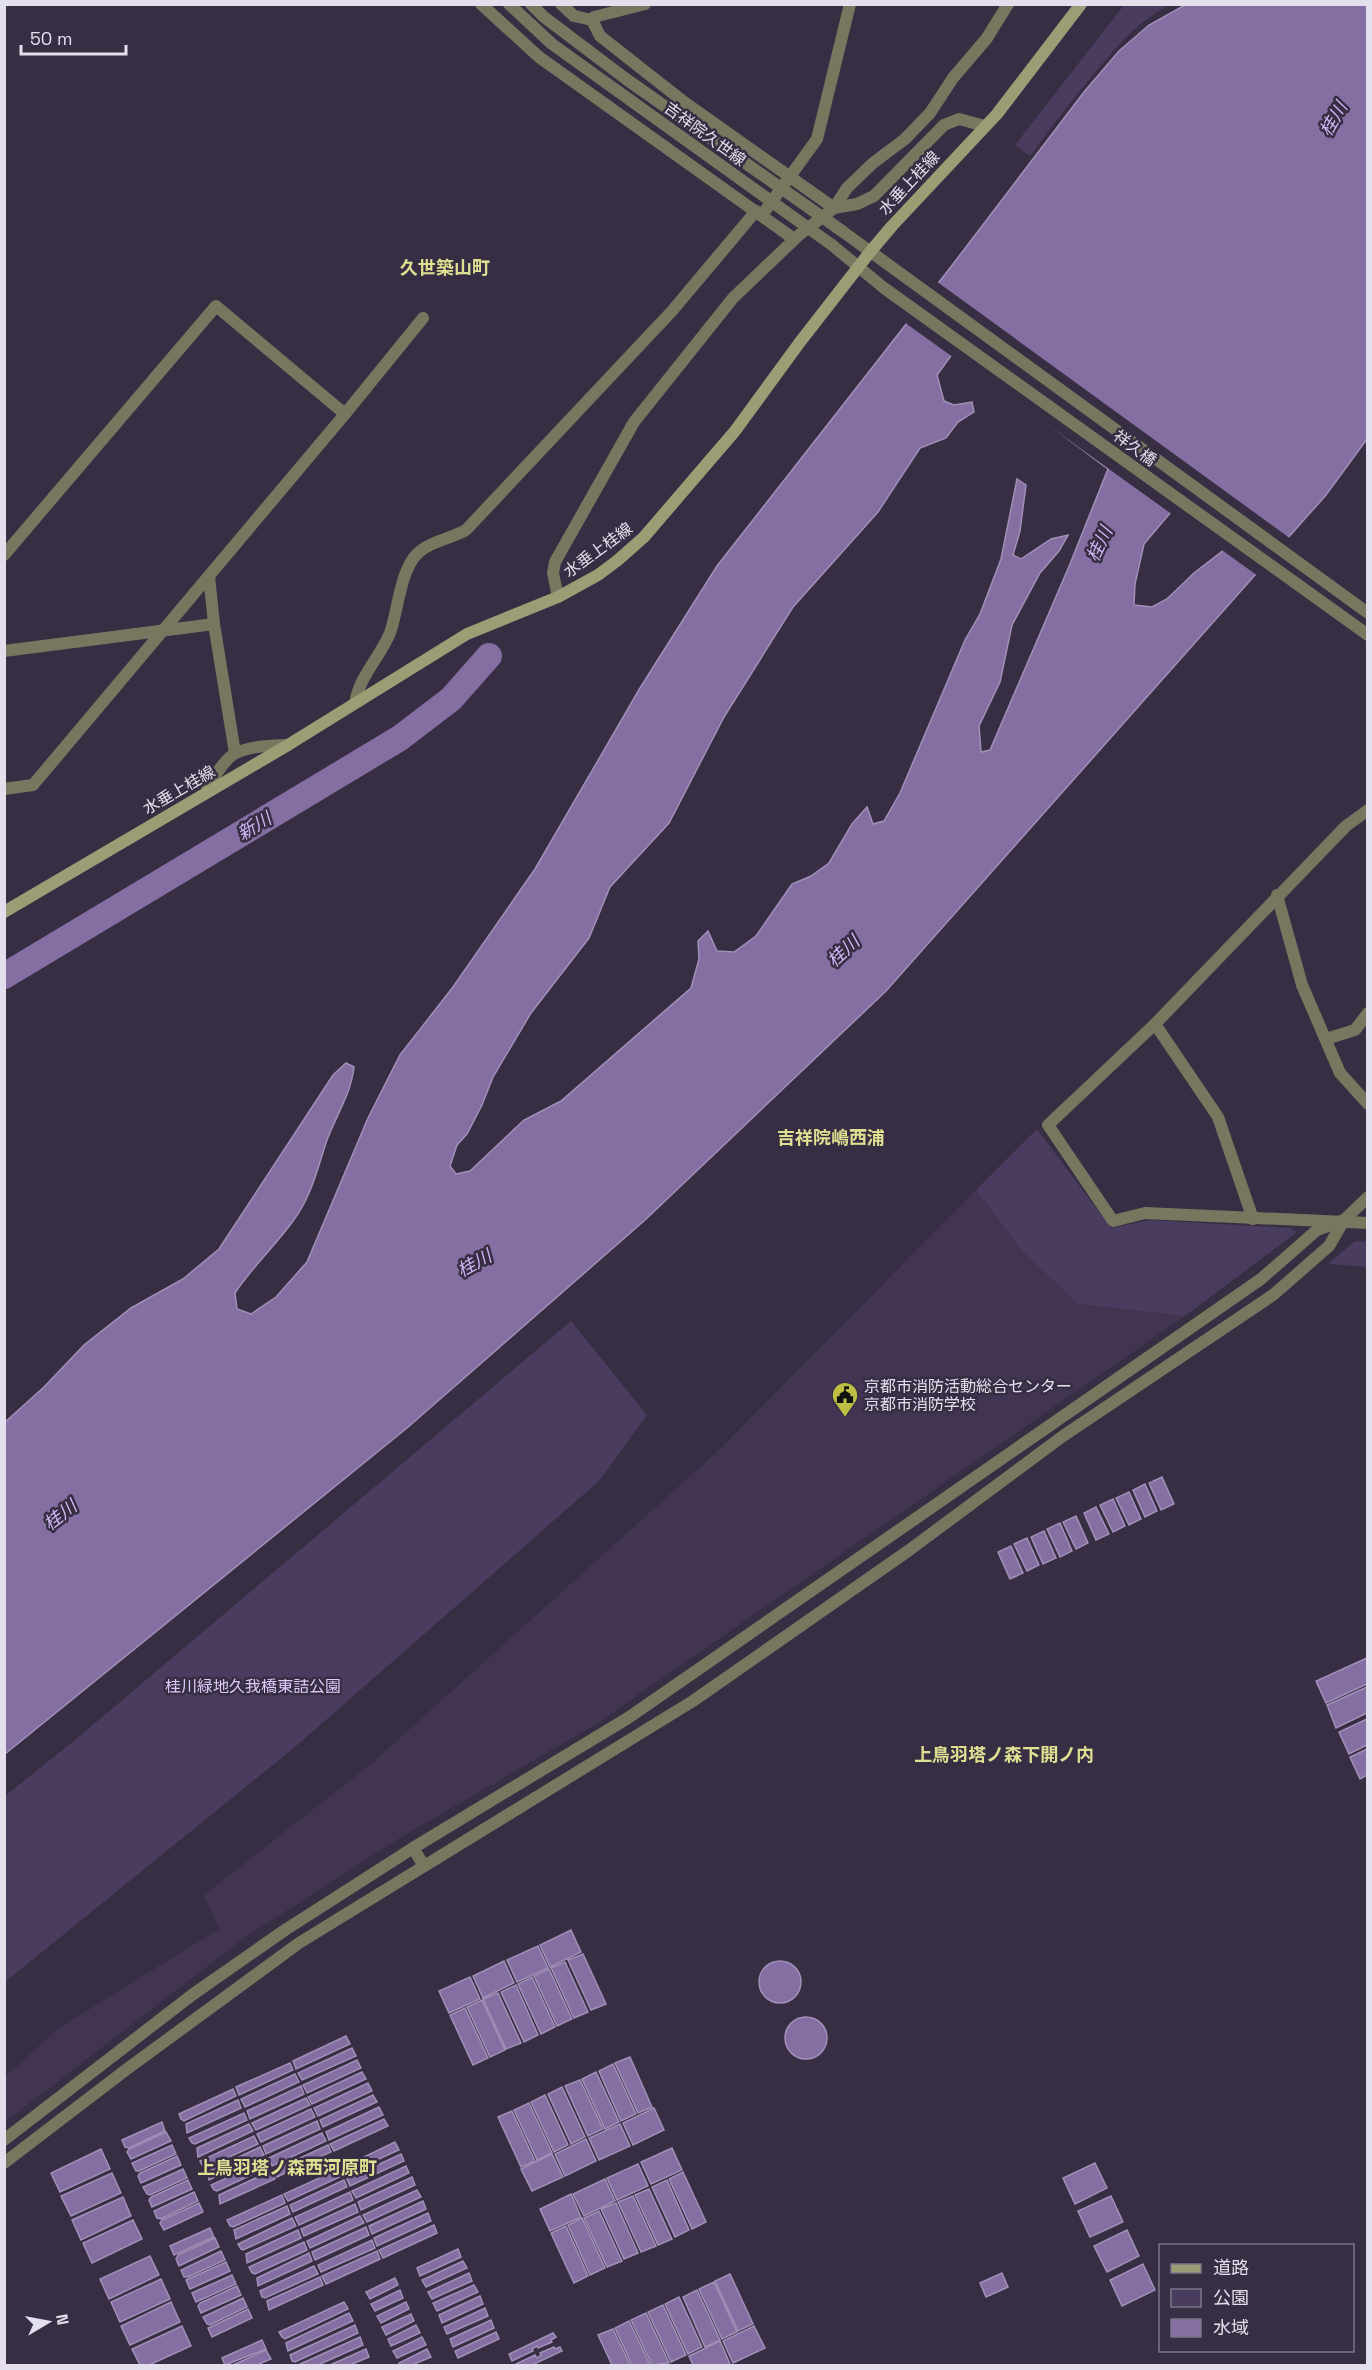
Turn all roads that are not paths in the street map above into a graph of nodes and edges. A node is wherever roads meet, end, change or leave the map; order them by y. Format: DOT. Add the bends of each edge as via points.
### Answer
graph roads {
  1 [pos="481,4"];
  2 [pos="509,4"];
  3 [pos="531,4"];
  4 [pos="561,4"];
  5 [pos="591,4"];
  6 [pos="645,4"];
  7 [pos="850,4"];
  8 [pos="1008,4"];
  9 [pos="1081,4"];
  10 [pos="593,19"];
  11 [pos="985,126"];
  12 [pos="791,176"];
  13 [pos="834,208"];
  14 [pos="759,213"];
  15 [pos="794,239"];
  16 [pos="870,252"];
  17 [pos="859,268"];
  18 [pos="894,270"];
  19 [pos="884,288"];
  20 [pos="423,318"];
  21 [pos="345,414"];
  22 [pos="4,555"];
  23 [pos="209,576"];
  24 [pos="558,597"];
  25 [pos="1368,614"];
  26 [pos="214,624"];
  27 [pos="162,632"];
  28 [pos="1368,635"];
  29 [pos="4,651"];
  30 [pos="355,703"];
  31 [pos="288,745"];
  32 [pos="235,753"];
  33 [pos="4,789"];
  34 [pos="206,794"];
  35 [pos="1368,810"];
  36 [pos="1277,895"];
  37 [pos="27,899"];
  38 [pos="4,903"];
  39 [pos="4,912"];
  40 [pos="1368,1013"];
  41 [pos="1155,1024"];
  42 [pos="1326,1039"];
  43 [pos="1368,1104"];
  44 [pos="1368,1197"];
  45 [pos="1253,1219"];
  46 [pos="1344,1220"];
  47 [pos="1368,1223"];
  48 [pos="413,1848"];
  49 [pos="424,1866"];
  50 [pos="4,2140"];
  51 [pos="4,2163"];
  1 -- 14 [label="street" via="539,57"];
  2 -- 17 [label="street, 吉祥院久世線, bridge" via="552,44"];
  3 -- 16 [label="street, 吉祥院久世線, bridge" via="627,79"];
  4 -- 10 [label="street" via="574,16"];
  5 -- 10 [label="street"];
  6 -- 10 [label="street"];
  7 -- 12 [label="street" via="817,139"];
  8 -- 13 [label="street" via="930,113 847,188"];
  9 -- 11 [label="main road, 水垂上桂線"];
  10 -- 12 [label="street" via="600,36 675,95"];
  11 -- 13 [label="street" via="959,119 944,125 874,196"];
  11 -- 16 [label="main road, 水垂上桂線"];
  12 -- 13 [label="street"];
  12 -- 14 [label="street"];
  13 -- 15 [label="street"];
  14 -- 15 [label="street"];
  14 -- 30 [label="street" via="466,530 425,548 410,562 389,634 357,692"];
  15 -- 24 [label="street" via="733,298 634,422 555,562"];
  16 -- 17 [label="main road, 水垂上桂線"];
  16 -- 18 [label="street, 吉祥院久世線"];
  17 -- 19 [label="street, 吉祥院久世線"];
  17 -- 24 [label="main road, 水垂上桂線" via="735,431 644,537 598,575"];
  18 -- 25 [label="street, 祥久橋"];
  19 -- 28 [label="street, 祥久橋"];
  20 -- 21 [label="street"];
  21 -- 22 [label="street" via="216,306"];
  21 -- 23 [label="street"];
  23 -- 26 [label="street"];
  23 -- 27 [label="street"];
  24 -- 30 [label="main road, 水垂上桂線" via="467,634"];
  26 -- 27 [label="street"];
  26 -- 32 [label="street"];
  27 -- 29 [label="street"];
  27 -- 33 [label="street" via="33,785"];
  30 -- 31 [label="main road, 水垂上桂線"];
  31 -- 32 [label="street"];
  31 -- 34 [label="main road, 水垂上桂線"];
  32 -- 34 [label="street" via="209,783"];
  34 -- 37 [label="main road, 水垂上桂線"];
  35 -- 36 [label="street" via="1346,826"];
  36 -- 41 [label="street"];
  36 -- 42 [label="street" via="1302,986"];
  37 -- 38 [label="street"];
  37 -- 39 [label="main road, 水垂上桂線"];
  40 -- 42 [label="street" via="1355,1030"];
  41 -- 45 [label="street" via="1218,1117"];
  41 -- 45 [label="street" via="1048,1125 1113,1221 1145,1213"];
  42 -- 43 [label="street" via="1340,1073"];
  44 -- 46 [label="street"];
  45 -- 46 [label="street"];
  46 -- 47 [label="street"];
  46 -- 48 [label="street" via="1317,1230 1262,1279 628,1718"];
  46 -- 49 [label="street" via="1329,1246 1274,1295 1063,1436 908,1551 693,1701"];
  48 -- 49 [label="street"];
  48 -- 50 [label="street" via="192,1995"];
  49 -- 51 [label="street" via="299,1943"];
}
